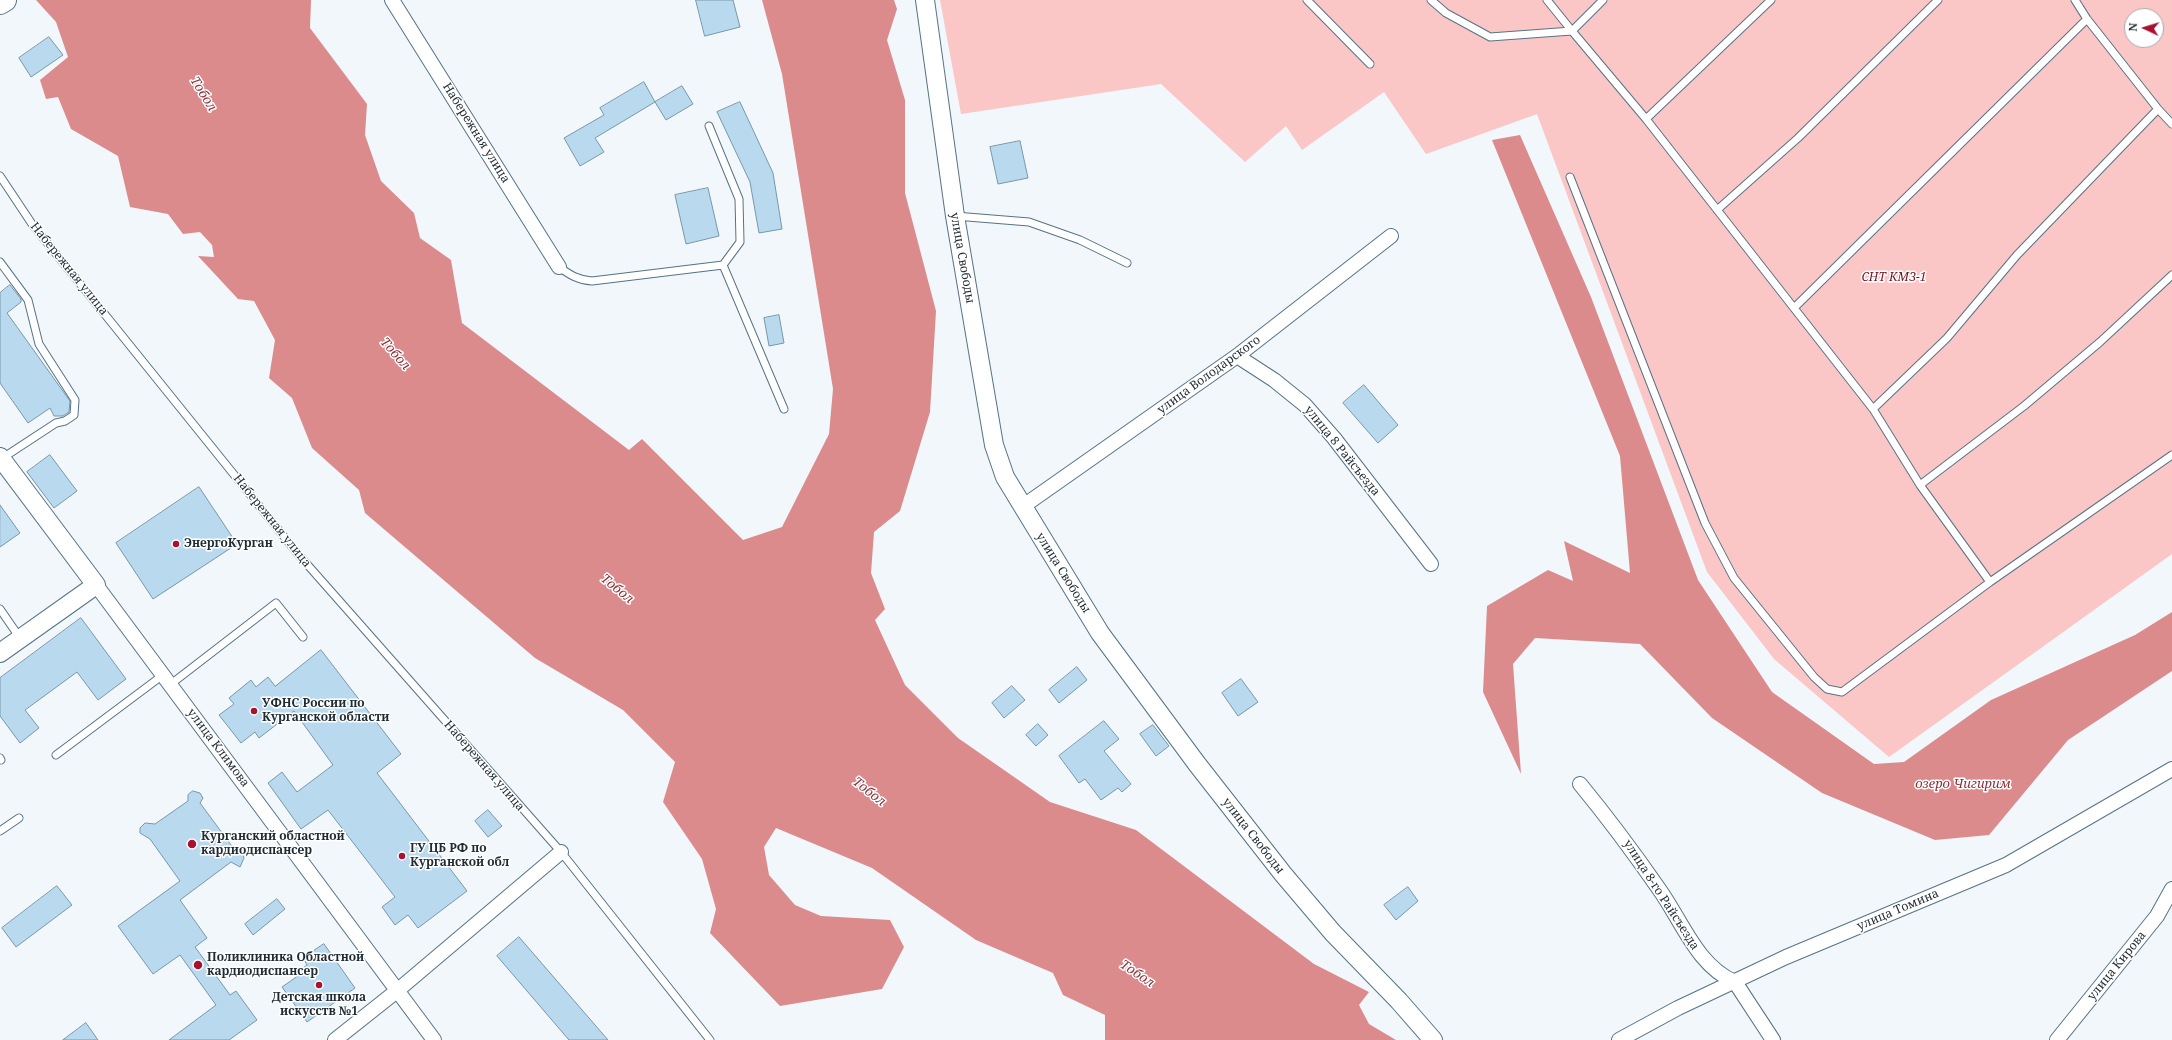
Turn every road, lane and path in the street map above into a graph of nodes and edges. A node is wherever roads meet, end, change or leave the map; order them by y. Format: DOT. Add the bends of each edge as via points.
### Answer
graph roads {
  1 [pos="5,0"];
  2 [pos="392,0"];
  3 [pos="925,0"];
  4 [pos="1307,0"];
  5 [pos="1431,0"];
  6 [pos="1547,0"];
  7 [pos="1603,0"];
  8 [pos="1771,0"];
  9 [pos="1938,0"];
  10 [pos="2075,0"];
  11 [pos="0,3"];
  12 [pos="2087,19"];
  13 [pos="1572,31"];
  14 [pos="1370,64"];
  15 [pos="2158,109"];
  16 [pos="1646,119"];
  17 [pos="2172,124"];
  18 [pos="709,126"];
  19 [pos="0,176"];
  20 [pos="1570,177"];
  21 [pos="1716,210"];
  22 [pos="954,216"];
  23 [pos="1391,236"];
  24 [pos="0,262"];
  25 [pos="1127,263"];
  26 [pos="723,265"];
  27 [pos="559,266"];
  28 [pos="2172,275"];
  29 [pos="1794,308"];
  30 [pos="1237,356"];
  31 [pos="784,409"];
  32 [pos="1873,409"];
  33 [pos="2172,455"];
  34 [pos="1,458"];
  35 [pos="1920,485"];
  36 [pos="1022,507"];
  37 [pos="1431,564"];
  38 [pos="1990,582"];
  39 [pos="96,585"];
  40 [pos="0,609"];
  41 [pos="303,637"];
  42 [pos="20,638"];
  43 [pos="0,653"];
  44 [pos="167,679"];
  45 [pos="56,754"];
  46 [pos="2172,769"];
  47 [pos="1580,784"];
  48 [pos="19,818"];
  49 [pos="0,831"];
  50 [pos="561,852"];
  51 [pos="2172,889"];
  52 [pos="1736,982"];
  53 [pos="398,990"];
  54 [pos="334,1040"];
  55 [pos="434,1040"];
  56 [pos="710,1040"];
  57 [pos="1433,1040"];
  58 [pos="1619,1040"];
  59 [pos="1773,1040"];
  60 [pos="2057,1040"];
  1 -- 11 [label="main road"];
  2 -- 27 [label="street, Набережная улица"];
  3 -- 22 [label="street, улица Свободы"];
  4 -- 14 [label="lane"];
  5 -- 13 [label="lane" via="1446,13 1490,37"];
  6 -- 13 [label="lane"];
  7 -- 13 [label="lane"];
  8 -- 16 [label="lane"];
  9 -- 21 [label="lane" via="1798,138"];
  10 -- 12 [label="lane"];
  12 -- 15 [label="lane"];
  12 -- 29 [label="lane"];
  13 -- 16 [label="lane"];
  15 -- 17 [label="lane"];
  15 -- 32 [label="lane" via="2017,255 1947,338"];
  16 -- 21 [label="lane"];
  18 -- 26 [label="lane" via="739,199 740,242"];
  19 -- 50 [label="lane, Набережная улица" via="32,224 298,554"];
  20 -- 38 [label="lane" via="1705,523 1734,578 1814,677 1827,689 1842,692"];
  21 -- 29 [label="lane"];
  22 -- 25 [label="lane" via="1029,222 1080,240"];
  22 -- 36 [label="street, улица Свободы" via="994,445 1005,477"];
  23 -- 30 [label="street, улица Володарского"];
  24 -- 34 [label="lane" via="28,300 38,340 74,400 75,409 74,415 65,421 56,423"];
  26 -- 27 [label="lane" via="592,281 573,277"];
  26 -- 31 [label="lane"];
  28 -- 35 [label="lane" via="2100,342 2024,406"];
  29 -- 32 [label="lane"];
  30 -- 36 [label="street, улица Володарского"];
  30 -- 37 [label="street, улица 8 Райсъезда" via="1274,380 1305,405 1334,438"];
  32 -- 35 [label="lane"];
  33 -- 38 [label="lane"];
  34 -- 39 [label="street, улица Климова"];
  35 -- 38 [label="lane"];
  36 -- 57 [label="street, улица Свободы" via="1100,633 1202,770 1332,932"];
  39 -- 42 [label="street"];
  39 -- 44 [label="street, улица Климова"];
  40 -- 42 [label="lane"];
  41 -- 44 [label="lane" via="276,603"];
  42 -- 43 [label="street"];
  44 -- 45 [label="lane"];
  44 -- 53 [label="street, улица Климова"];
  46 -- 52 [label="street, улица Томина" via="2006,865 1786,957"];
  47 -- 52 [label="street, улица 8-го Райсъезда" via="1661,891 1698,952 1726,978"];
  48 -- 49 [label="lane"];
  50 -- 53 [label="street"];
  50 -- 56 [label="lane, Набережная улица"];
  51 -- 60 [label="street, улица Кирова" via="2157,916"];
  52 -- 58 [label="street, улица Томина" via="1678,1008"];
  52 -- 59 [label="street, улица 8-го Райсъезда"];
  53 -- 54 [label="street"];
  53 -- 55 [label="street, улица Климова"];
}
